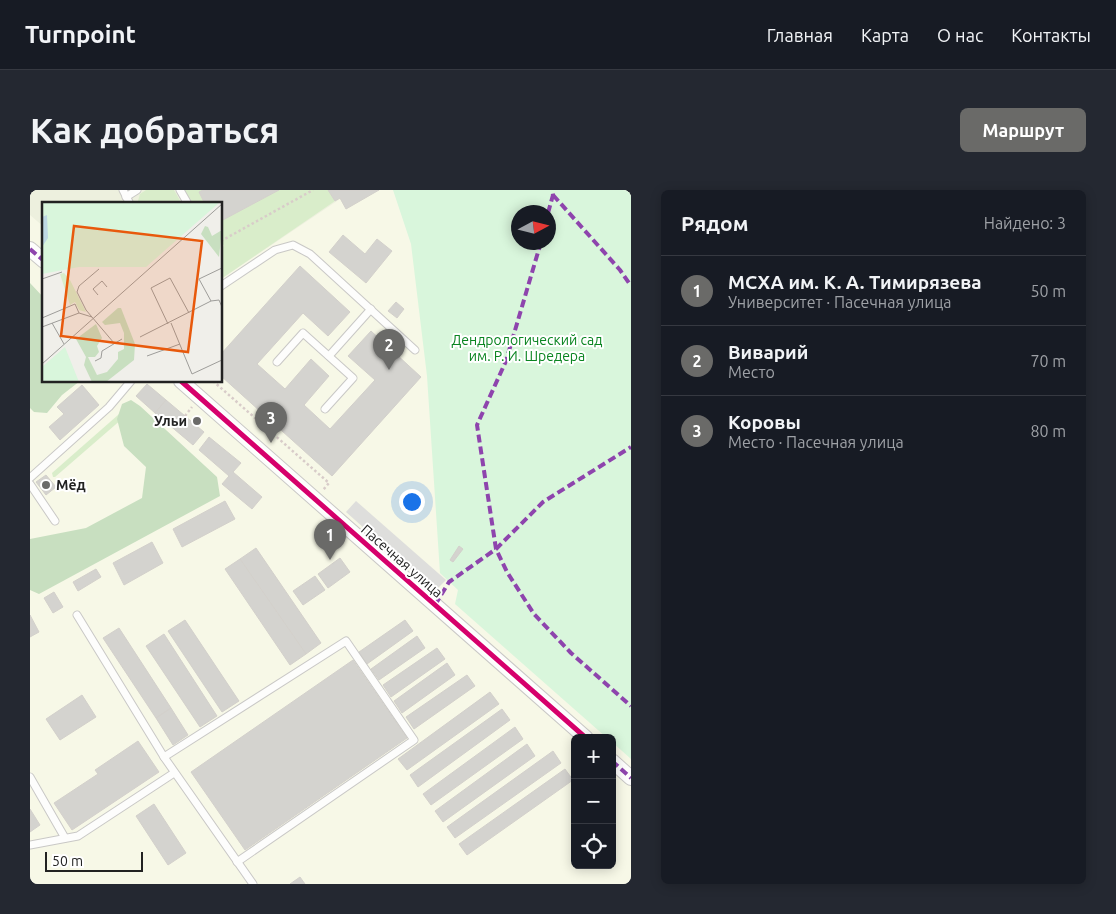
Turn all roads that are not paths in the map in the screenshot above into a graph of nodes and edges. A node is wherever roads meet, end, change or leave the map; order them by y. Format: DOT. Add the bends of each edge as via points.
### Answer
graph roads {
  1 [pos="137,190"];
  2 [pos="180,190"];
  3 [pos="124,193"];
  4 [pos="187,202"];
  5 [pos="30,249"];
  6 [pos="42,259"];
  7 [pos="222,285"];
  8 [pos="371,309"];
  9 [pos="415,350"];
  10 [pos="329,356"];
  11 [pos="277,362"];
  12 [pos="131,382"];
  13 [pos="182,382"];
  14 [pos="325,408"];
  15 [pos="30,478"];
  16 [pos="30,484"];
  17 [pos="55,521"];
  18 [pos="77,615"];
  19 [pos="581,734"];
  20 [pos="164,757"];
  21 [pos="616,765"];
  22 [pos="174,773"];
  23 [pos="30,777"];
  24 [pos="631,778"];
  25 [pos="64,838"];
  26 [pos="30,845"];
  27 [pos="237,862"];
  28 [pos="253,884"];
  1 -- 3 [label="lane"];
  2 -- 4 [label="lane"];
  5 -- 6 [label="street"];
  7 -- 8 [label="lane" via="276,250 293,245 310,254"];
  8 -- 9 [label="lane"];
  8 -- 10 [label="lane"];
  10 -- 11 [label="lane" via="303,332"];
  10 -- 14 [label="lane" via="353,378"];
  12 -- 15 [label="lane" via="110,407"];
  13 -- 19 [label="street, Пасечная улица"];
  16 -- 17 [label="lane"];
  18 -- 20 [label="lane"];
  20 -- 22 [label="lane"];
  20 -- 27 [label="lane" via="346,641 414,740"];
  21 -- 24 [label="street"];
  22 -- 25 [label="lane" via="78,836"];
  22 -- 27 [label="lane"];
  23 -- 25 [label="lane"];
  25 -- 26 [label="lane"];
  27 -- 28 [label="lane"];
}
